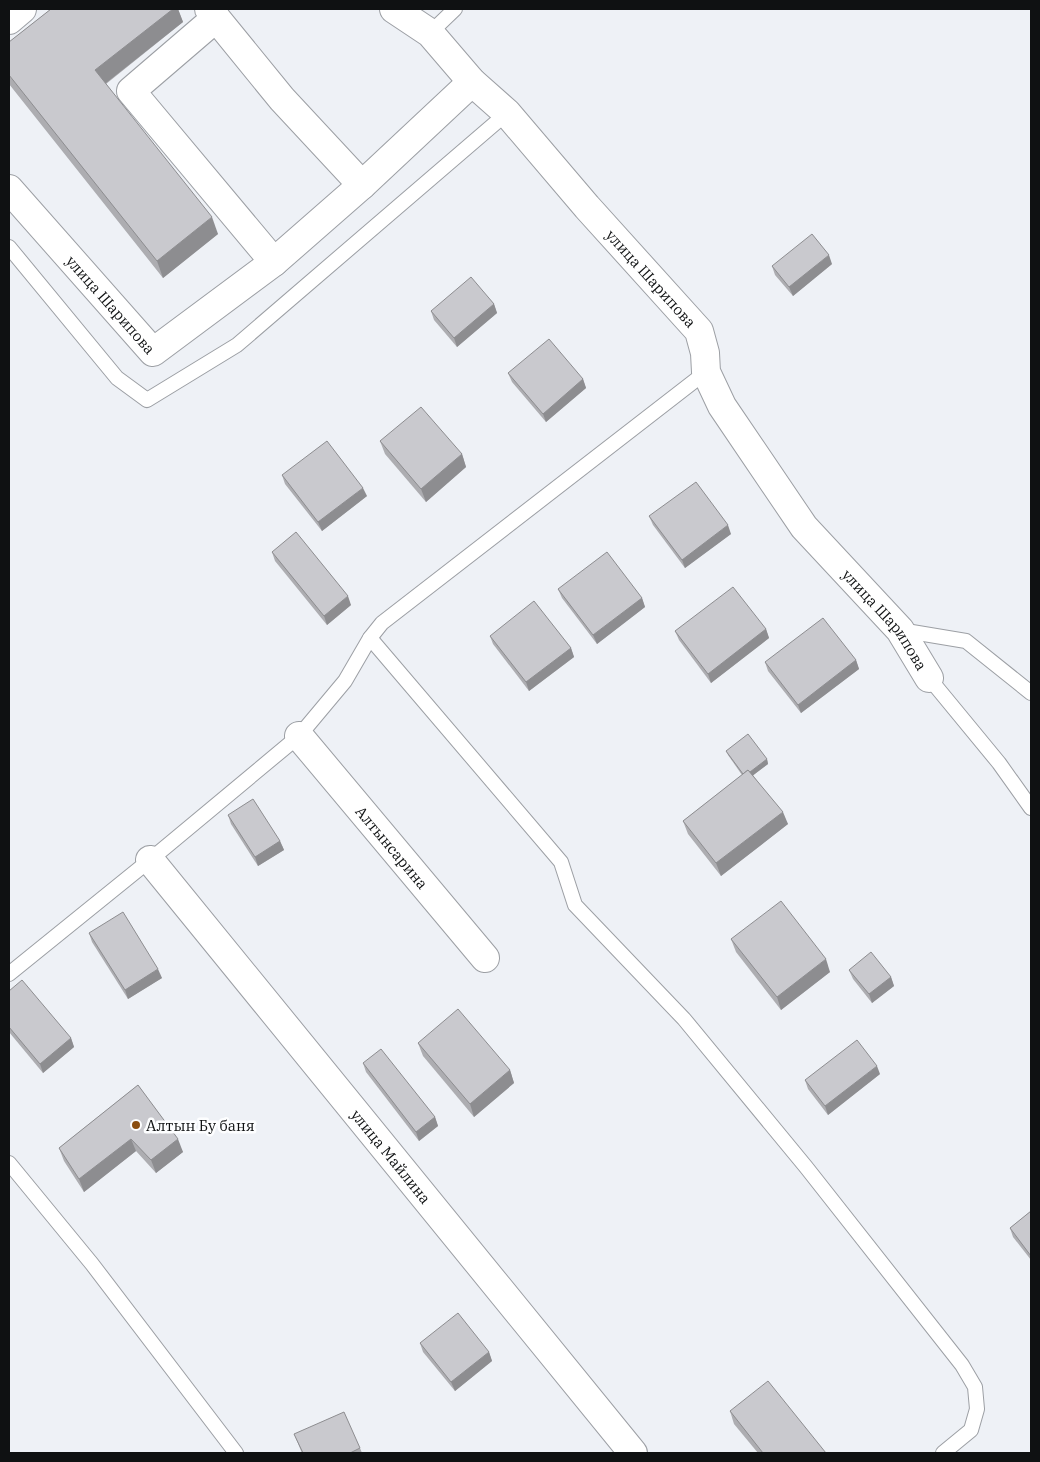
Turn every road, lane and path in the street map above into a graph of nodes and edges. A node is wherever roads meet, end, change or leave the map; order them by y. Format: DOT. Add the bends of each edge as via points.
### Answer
graph roads {
  1 [pos="22,9"];
  2 [pos="394,9"];
  3 [pos="455,9"];
  4 [pos="212,13"];
  5 [pos="9,20"];
  6 [pos="430,33"];
  7 [pos="472,82"];
  8 [pos="507,113"];
  9 [pos="362,185"];
  10 [pos="9,189"];
  11 [pos="9,247"];
  12 [pos="274,262"];
  13 [pos="706,372"];
  14 [pos="900,630"];
  15 [pos="370,638"];
  16 [pos="929,678"];
  17 [pos="1031,694"];
  18 [pos="299,736"];
  19 [pos="1031,808"];
  20 [pos="150,860"];
  21 [pos="484,958"];
  22 [pos="9,974"];
  23 [pos="9,1163"];
  24 [pos="236,1453"];
  25 [pos="633,1453"];
  26 [pos="943,1453"];
  1 -- 5 [label="street"];
  2 -- 6 [label="street, улица Шарипова"];
  3 -- 6 [label="lane"];
  4 -- 9 [label="street" via="282,99"];
  4 -- 12 [label="street" via="131,91"];
  6 -- 7 [label="street, улица Шарипова"];
  7 -- 8 [label="street, улица Шарипова"];
  7 -- 9 [label="street, улица Шарипова"];
  8 -- 11 [label="lane" via="237,345 147,400 117,378"];
  8 -- 13 [label="street, улица Шарипова" via="586,208 699,331"];
  9 -- 12 [label="street, улица Шарипова"];
  10 -- 12 [label="street, улица Шарипова" via="153,352"];
  13 -- 14 [label="street, улица Шарипова" via="722,406 804,527"];
  13 -- 15 [label="lane" via="382,623"];
  14 -- 16 [label="street, улица Шарипова"];
  14 -- 17 [label="lane" via="966,641"];
  15 -- 18 [label="lane" via="345,681"];
  15 -- 26 [label="lane" via="561,862 575,905 684,1018 962,1365 975,1387 977,1408 971,1430"];
  16 -- 19 [label="lane" via="999,763"];
  18 -- 20 [label="lane"];
  18 -- 21 [label="street, Алтынсарина"];
  20 -- 22 [label="lane"];
  20 -- 25 [label="street, улица Майлина"];
  23 -- 24 [label="lane" via="92,1264"];
}
